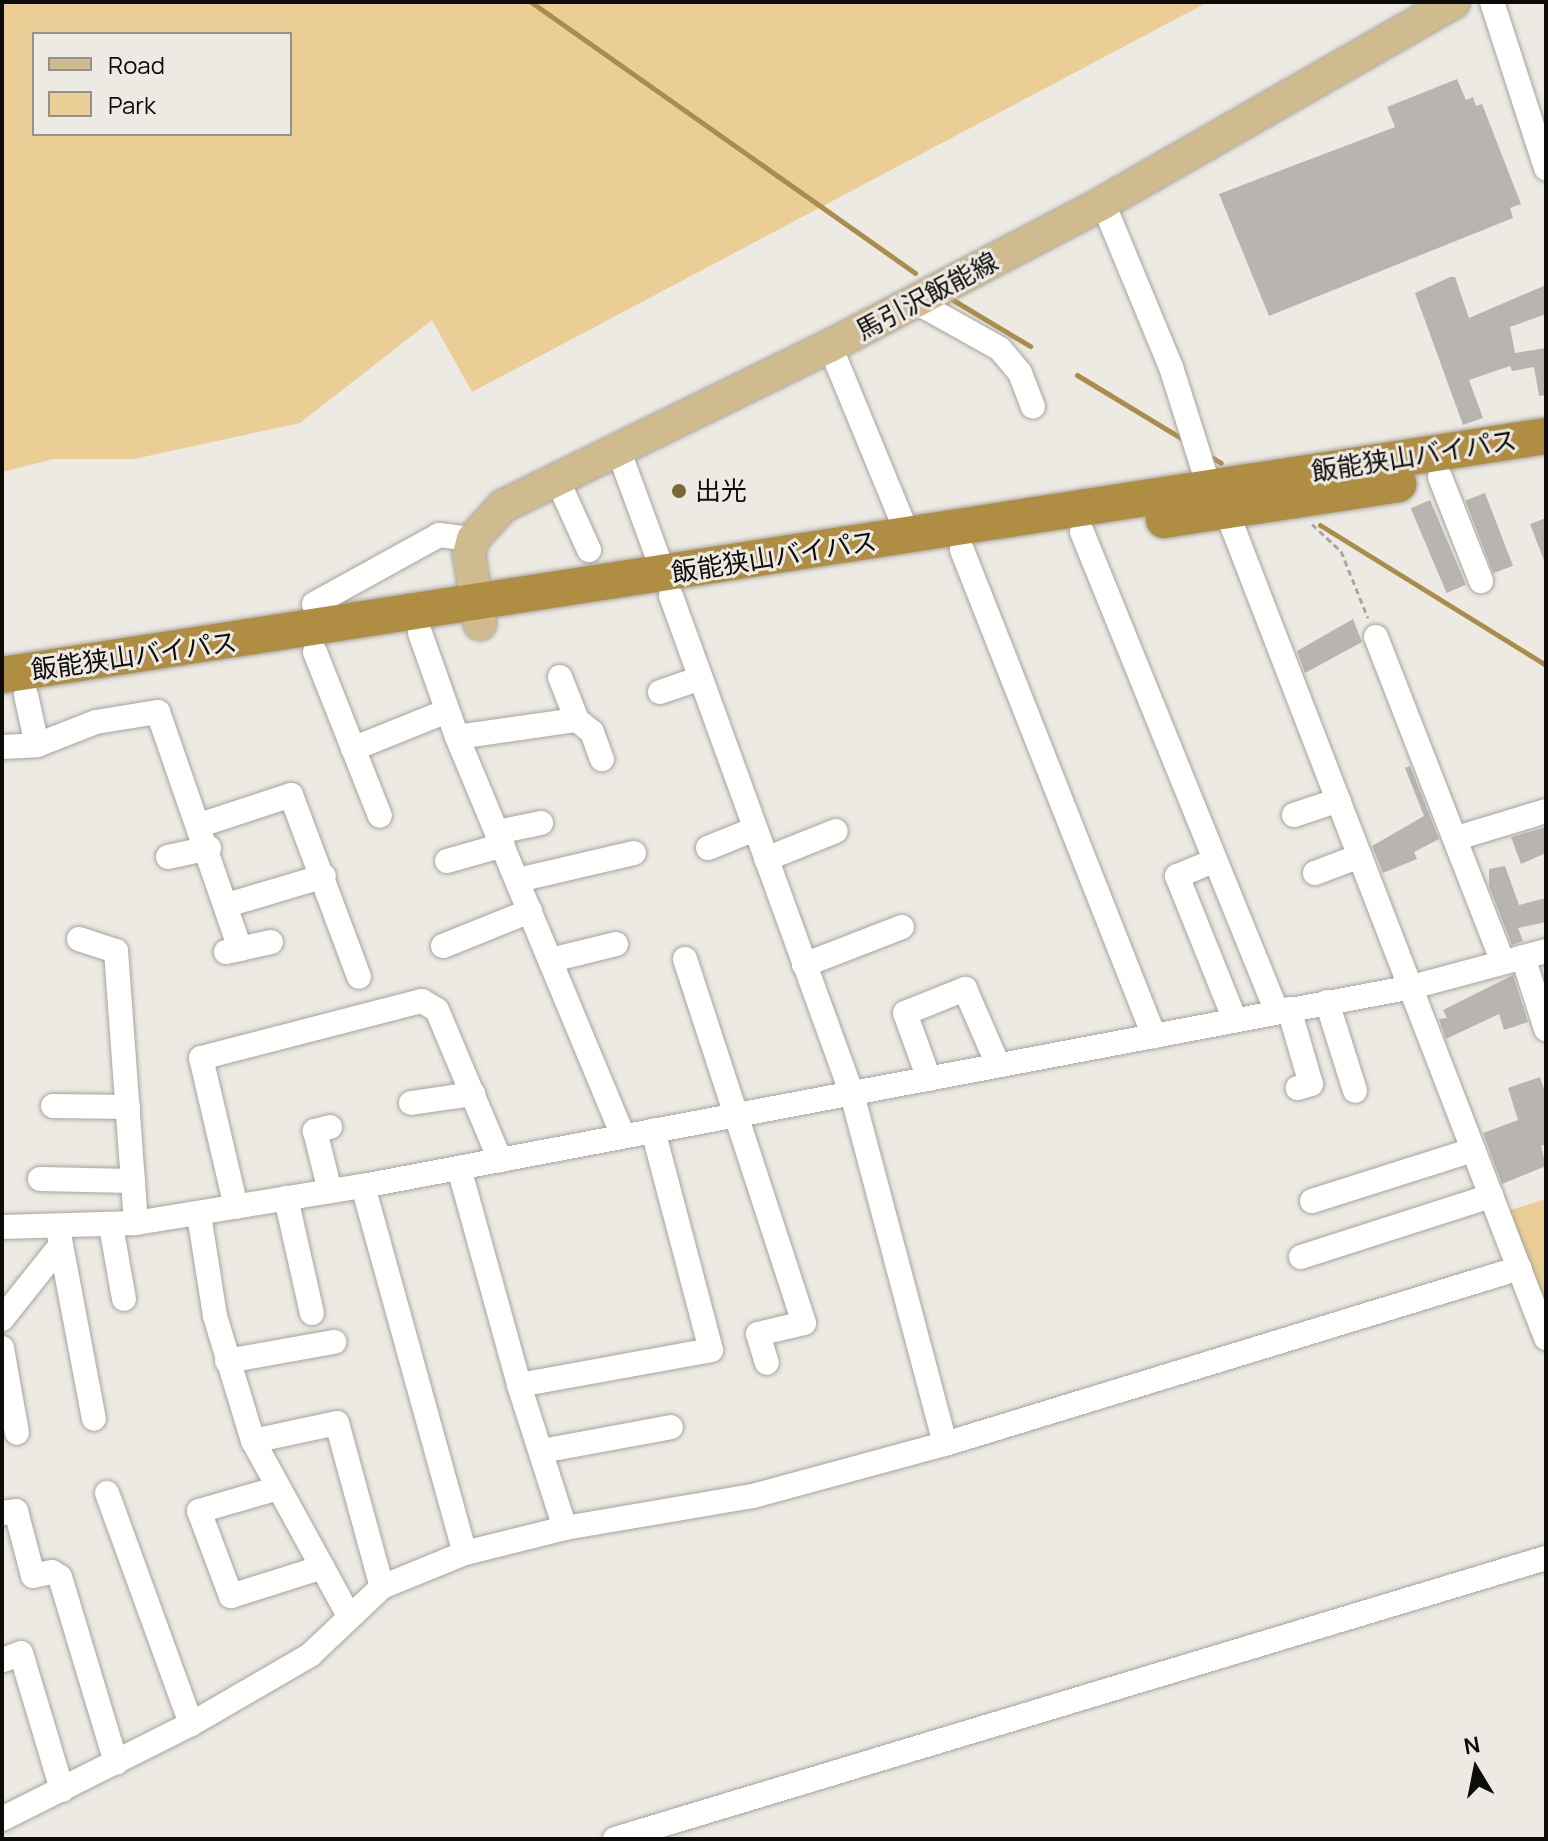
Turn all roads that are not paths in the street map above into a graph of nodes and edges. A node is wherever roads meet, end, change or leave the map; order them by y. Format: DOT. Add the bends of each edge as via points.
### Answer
graph roads {
  1 [pos="1454,2"];
  2 [pos="1492,2"];
  3 [pos="1546,168"];
  4 [pos="1103,203"];
  5 [pos="916,302"];
  6 [pos="830,346"];
  7 [pos="1033,407"];
  8 [pos="1546,436"];
  9 [pos="618,449"];
  10 [pos="1546,461"];
  11 [pos="1208,474"];
  12 [pos="1440,477"];
  13 [pos="557,479"];
  14 [pos="1082,532"];
  15 [pos="908,535"];
  16 [pos="473,539"];
  17 [pos="589,550"];
  18 [pos="962,550"];
  19 [pos="1481,581"];
  20 [pos="667,585"];
  21 [pos="314,604"];
  22 [pos="477,613"];
  23 [pos="420,633"];
  24 [pos="1376,637"];
  25 [pos="315,652"];
  26 [pos="560,677"];
  27 [pos="701,678"];
  28 [pos="10,690"];
  29 [pos="660,692"];
  30 [pos="447,711"];
  31 [pos="577,720"];
  32 [pos="457,737"];
  33 [pos="37,745"];
  34 [pos="2,747"];
  35 [pos="353,749"];
  36 [pos="602,759"];
  37 [pos="1339,800"];
  38 [pos="1546,811"];
  39 [pos="1294,815"];
  40 [pos="380,816"];
  41 [pos="541,823"];
  42 [pos="200,825"];
  43 [pos="755,829"];
  44 [pos="836,831"];
  45 [pos="500,838"];
  46 [pos="1457,838"];
  47 [pos="209,848"];
  48 [pos="708,848"];
  49 [pos="634,853"];
  50 [pos="1360,856"];
  51 [pos="168,857"];
  52 [pos="766,859"];
  53 [pos="447,861"];
  54 [pos="1213,861"];
  55 [pos="1315,873"];
  56 [pos="324,876"];
  57 [pos="518,880"];
  58 [pos="227,905"];
  59 [pos="530,911"];
  60 [pos="902,927"];
  61 [pos="79,939"];
  62 [pos="271,942"];
  63 [pos="616,944"];
  64 [pos="443,946"];
  65 [pos="1524,957"];
  66 [pos="685,959"];
  67 [pos="551,960"];
  68 [pos="804,965"];
  69 [pos="359,977"];
  70 [pos="1412,987"];
  71 [pos="1327,1002"];
  72 [pos="450,1004"];
  73 [pos="1283,1010"];
  74 [pos="1235,1020"];
  75 [pos="1546,1029"];
  76 [pos="1154,1036"];
  77 [pos="998,1065"];
  78 [pos="929,1079"];
  79 [pos="1298,1088"];
  80 [pos="1355,1091"];
  81 [pos="473,1094"];
  82 [pos="852,1094"];
  83 [pos="411,1103"];
  84 [pos="53,1106"];
  85 [pos="128,1107"];
  86 [pos="740,1116"];
  87 [pos="330,1127"];
  88 [pos="653,1131"];
  89 [pos="623,1136"];
  90 [pos="1473,1150"];
  91 [pos="507,1159"];
  92 [pos="459,1168"];
  93 [pos="40,1179"];
  94 [pos="133,1181"];
  95 [pos="363,1186"];
  96 [pos="330,1191"];
  97 [pos="1491,1196"];
  98 [pos="286,1198"];
  99 [pos="1312,1201"];
  100 [pos="236,1207"];
  101 [pos="199,1215"];
  102 [pos="136,1223"];
  103 [pos="111,1226"];
  104 [pos="2,1227"];
  105 [pos="59,1238"];
  106 [pos="1301,1257"];
  107 [pos="1520,1268"];
  108 [pos="124,1299"];
  109 [pos="312,1313"];
  110 [pos="2,1319"];
  111 [pos="1546,1338"];
  112 [pos="334,1342"];
  113 [pos="2,1348"];
  114 [pos="227,1361"];
  115 [pos="767,1363"];
  116 [pos="519,1385"];
  117 [pos="94,1419"];
  118 [pos="671,1427"];
  119 [pos="17,1433"];
  120 [pos="253,1441"];
  121 [pos="945,1444"];
  122 [pos="542,1451"];
  123 [pos="275,1489"];
  124 [pos="107,1493"];
  125 [pos="2,1513"];
  126 [pos="565,1528"];
  127 [pos="465,1553"];
  128 [pos="1546,1558"];
  129 [pos="323,1567"];
  130 [pos="382,1587"];
  131 [pos="349,1616"];
  132 [pos="3,1660"];
  133 [pos="191,1724"];
  134 [pos="116,1763"];
  135 [pos="62,1790"];
  136 [pos="2,1819"];
  137 [pos="615,1839"];
  1 -- 4 [label="main road, 馬引沢飯能線"];
  2 -- 3 [label="street"];
  4 -- 5 [label="main road, 馬引沢飯能線"];
  4 -- 11 [label="street"];
  5 -- 6 [label="main road, 馬引沢飯能線"];
  5 -- 7 [label="street" via="1000,349 1020,373"];
  6 -- 9 [label="main road, 馬引沢飯能線"];
  6 -- 15 [label="street"];
  8 -- 11 [label="highway, 飯能狭山バイパス"];
  9 -- 13 [label="main road, 馬引沢飯能線"];
  9 -- 20 [label="street"];
  10 -- 12 [label="highway, 飯能狭山バイパス"];
  11 -- 12 [label="highway, 飯能狭山バイパス" via="1299,499"];
  11 -- 14 [label="highway, 飯能狭山バイパス"];
  11 -- 15 [label="highway, 飯能狭山バイパス"];
  11 -- 37 [label="street"];
  12 -- 19 [label="street"];
  13 -- 16 [label="main road, 馬引沢飯能線" via="503,506"];
  13 -- 17 [label="street"];
  14 -- 18 [label="highway, 飯能狭山バイパス"];
  14 -- 54 [label="street"];
  15 -- 20 [label="highway, 飯能狭山バイパス"];
  16 -- 21 [label="street" via="439,535"];
  16 -- 22 [label="main road" via="469,554"];
  18 -- 20 [label="highway, 飯能狭山バイパス"];
  18 -- 76 [label="street"];
  20 -- 22 [label="highway, 飯能狭山バイパス"];
  20 -- 27 [label="street"];
  22 -- 23 [label="highway, 飯能狭山バイパス"];
  22 -- 28 [label="highway, 飯能狭山バイパス"];
  23 -- 25 [label="highway, 飯能狭山バイパス"];
  23 -- 30 [label="street"];
  24 -- 46 [label="street"];
  25 -- 28 [label="highway, 飯能狭山バイパス"];
  25 -- 35 [label="street"];
  26 -- 31 [label="street"];
  27 -- 29 [label="street"];
  27 -- 43 [label="street"];
  28 -- 33 [label="street"];
  30 -- 32 [label="street"];
  30 -- 35 [label="street"];
  31 -- 32 [label="street"];
  31 -- 36 [label="street" via="592,732"];
  32 -- 45 [label="street"];
  33 -- 34 [label="street"];
  33 -- 42 [label="street" via="96,722 158,712"];
  35 -- 40 [label="street"];
  37 -- 39 [label="street"];
  37 -- 50 [label="street"];
  38 -- 46 [label="street"];
  41 -- 45 [label="street"];
  42 -- 47 [label="street"];
  42 -- 56 [label="street" via="291,795"];
  43 -- 48 [label="street"];
  43 -- 52 [label="street"];
  44 -- 52 [label="street"];
  45 -- 53 [label="street"];
  45 -- 57 [label="street"];
  46 -- 65 [label="street"];
  47 -- 51 [label="street"];
  47 -- 58 [label="street"];
  49 -- 57 [label="street"];
  50 -- 55 [label="street"];
  50 -- 70 [label="street"];
  52 -- 68 [label="street"];
  54 -- 73 [label="street"];
  54 -- 74 [label="street" via="1177,876"];
  56 -- 58 [label="street"];
  56 -- 69 [label="street"];
  57 -- 59 [label="street"];
  58 -- 62 [label="street" via="232,951"];
  59 -- 64 [label="street"];
  59 -- 67 [label="street"];
  60 -- 68 [label="street"];
  61 -- 85 [label="street" via="116,951"];
  63 -- 67 [label="street"];
  65 -- 70 [label="street"];
  65 -- 75 [label="street"];
  66 -- 86 [label="street"];
  67 -- 89 [label="street"];
  68 -- 82 [label="street"];
  70 -- 71 [label="street"];
  70 -- 90 [label="street"];
  71 -- 73 [label="street"];
  71 -- 80 [label="street"];
  72 -- 91 [label="street"];
  73 -- 74 [label="street"];
  73 -- 79 [label="street" via="1311,1084"];
  74 -- 76 [label="street"];
  76 -- 77 [label="street"];
  77 -- 78 [label="street"];
  77 -- 78 [label="street" via="965,989 905,1013"];
  78 -- 82 [label="street"];
  81 -- 83 [label="street"];
  81 -- 91 [label="street"];
  81 -- 100 [label="street" via="437,1010 422,1001 201,1058"];
  82 -- 86 [label="street"];
  82 -- 121 [label="street"];
  84 -- 85 [label="street"];
  85 -- 94 [label="street"];
  86 -- 88 [label="street"];
  86 -- 115 [label="street" via="804,1323 758,1334"];
  87 -- 96 [label="street" via="315,1131"];
  88 -- 89 [label="street"];
  88 -- 116 [label="street" via="711,1350"];
  89 -- 91 [label="street"];
  90 -- 97 [label="street"];
  90 -- 99 [label="street"];
  91 -- 92 [label="street"];
  92 -- 95 [label="street"];
  92 -- 116 [label="street"];
  93 -- 94 [label="street"];
  94 -- 102 [label="street"];
  95 -- 96 [label="street"];
  95 -- 127 [label="street"];
  96 -- 98 [label="street"];
  97 -- 106 [label="street"];
  97 -- 107 [label="street"];
  98 -- 100 [label="street"];
  98 -- 109 [label="street"];
  100 -- 101 [label="street"];
  101 -- 102 [label="street"];
  101 -- 114 [label="street"];
  102 -- 103 [label="street"];
  103 -- 105 [label="street"];
  103 -- 108 [label="street"];
  104 -- 105 [label="street"];
  105 -- 110 [label="street"];
  105 -- 117 [label="street"];
  107 -- 111 [label="street"];
  107 -- 121 [label="street"];
  112 -- 114 [label="street"];
  113 -- 119 [label="street"];
  114 -- 120 [label="street"];
  116 -- 122 [label="street"];
  118 -- 122 [label="street"];
  120 -- 123 [label="street"];
  120 -- 130 [label="street" via="337,1423"];
  121 -- 126 [label="street" via="753,1496"];
  122 -- 126 [label="street"];
  123 -- 129 [label="street"];
  123 -- 129 [label="street" via="199,1511 231,1596"];
  124 -- 133 [label="street"];
  125 -- 134 [label="street" via="16,1511 33,1576 52,1572 60,1577"];
  126 -- 127 [label="street"];
  127 -- 130 [label="street"];
  128 -- 137 [label="street"];
  129 -- 131 [label="street"];
  130 -- 131 [label="street"];
  131 -- 133 [label="street" via="310,1655"];
  132 -- 135 [label="street" via="21,1653"];
  133 -- 134 [label="street"];
  134 -- 135 [label="street"];
  135 -- 136 [label="street"];
}
